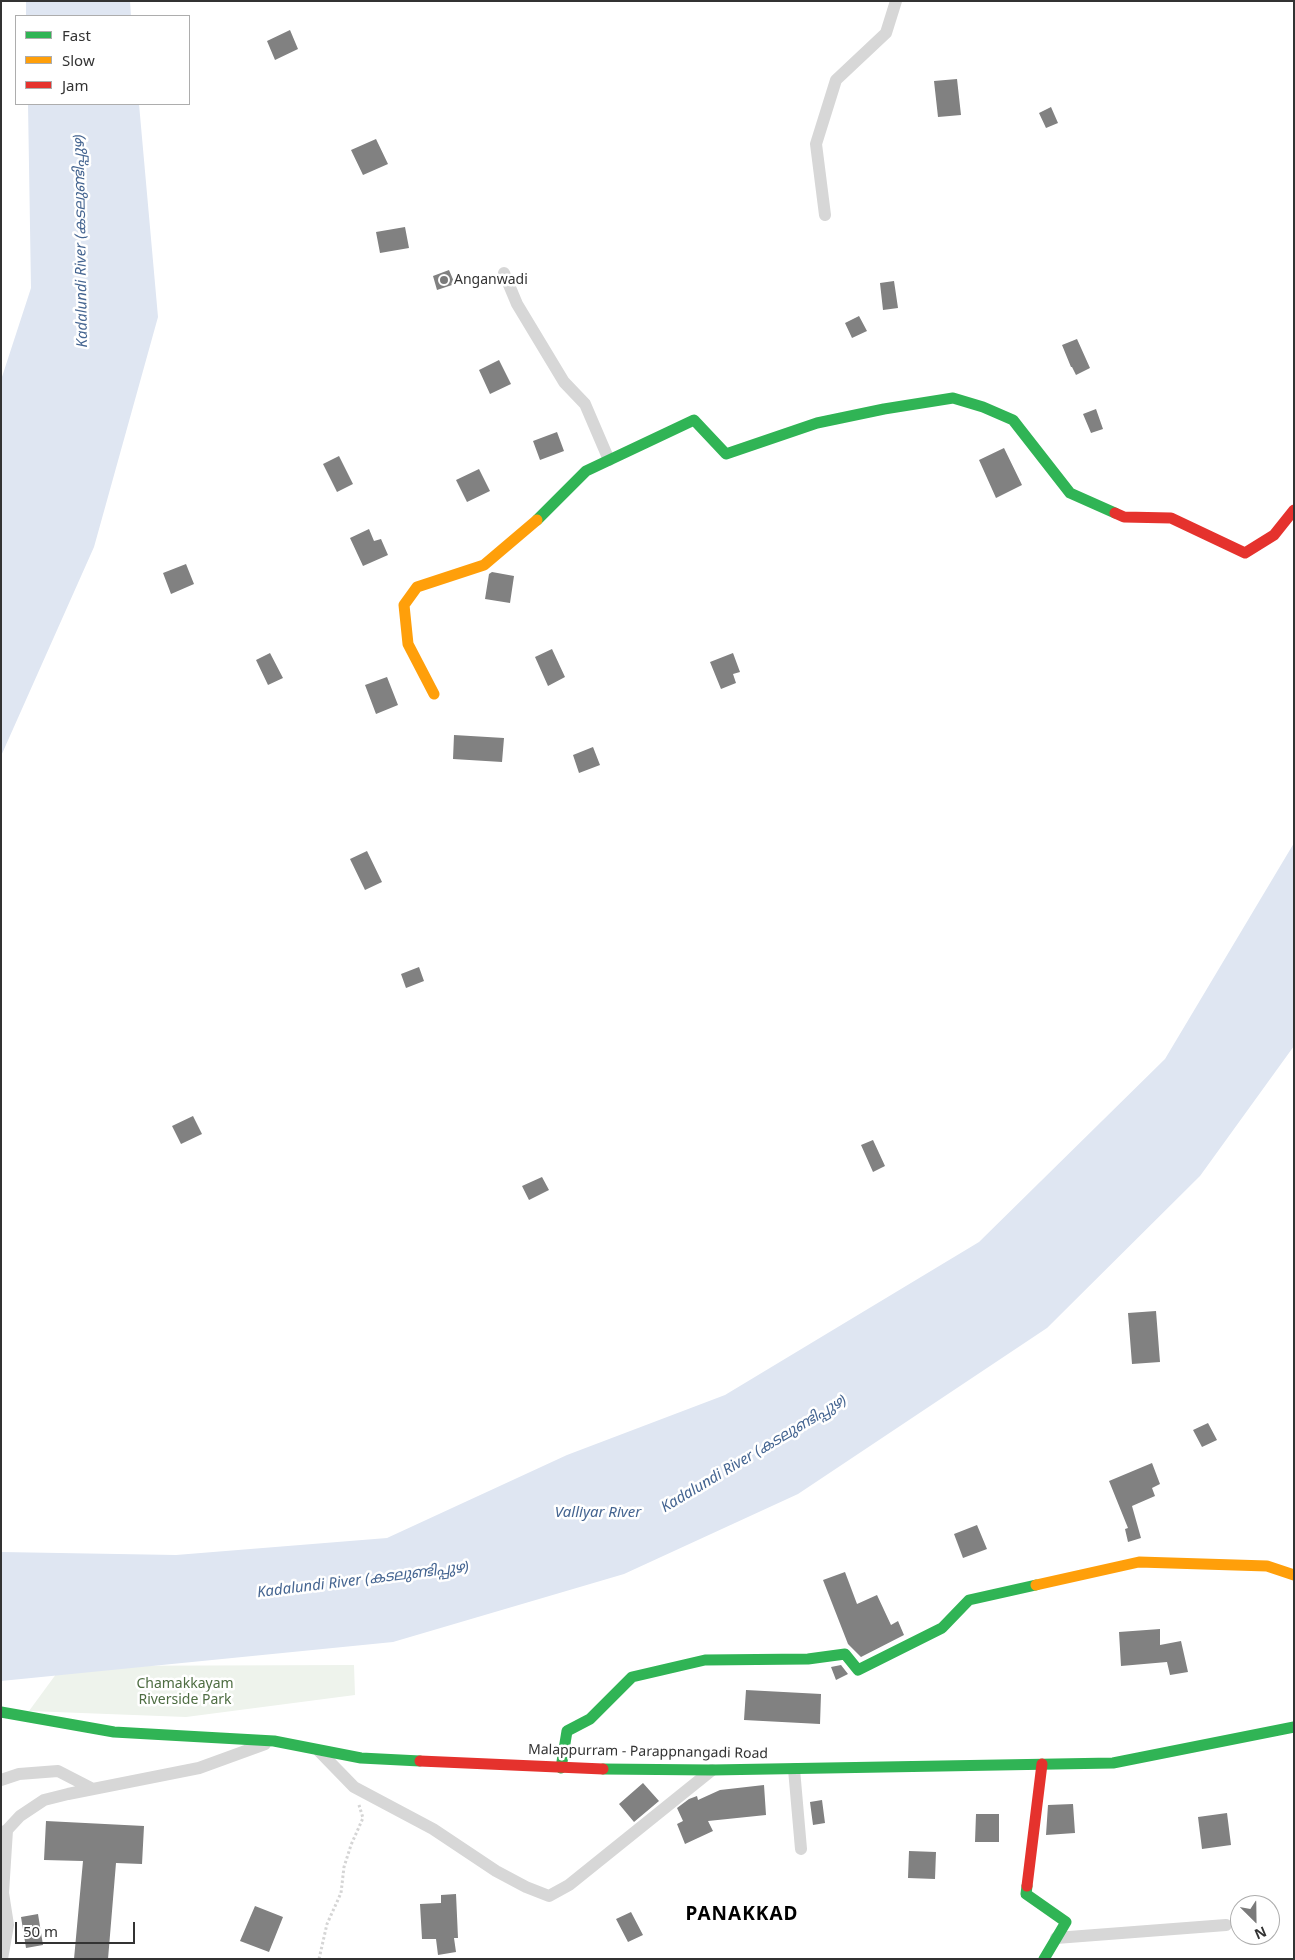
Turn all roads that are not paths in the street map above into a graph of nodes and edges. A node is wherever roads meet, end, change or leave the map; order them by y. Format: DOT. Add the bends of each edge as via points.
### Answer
graph roads {
  1 [pos="896,1"];
  2 [pos="825,215"];
  3 [pos="504,274"];
  4 [pos="609,460"];
  5 [pos="1294,510"];
  6 [pos="434,694"];
  7 [pos="1294,1575"];
  8 [pos="1,1712"];
  9 [pos="1294,1727"];
  10 [pos="274,1741"];
  11 [pos="317,1749"];
  12 [pos="1042,1764"];
  13 [pos="561,1768"];
  14 [pos="794,1769"];
  15 [pos="712,1770"];
  16 [pos="1,1780"];
  17 [pos="93,1789"];
  18 [pos="4,1831"];
  19 [pos="801,1849"];
  20 [pos="1226,1925"];
  21 [pos="1056,1938"];
  22 [pos="2,1959"];
  23 [pos="1044,1959"];
  1 -- 2 [label="street" via="886,33 836,80 816,144"];
  3 -- 4 [label="street" via="517,304 564,382 585,404"];
  4 -- 5 [label="street" via="694,420 726,454 817,423 953,398 983,406 1013,420 1070,493 1124,517 1171,518 1245,553 1274,535"];
  4 -- 6 [label="street" via="586,471 532,525 484,565 417,587 404,605 408,644"];
  7 -- 13 [label="street" via="1267,1566 1139,1562 969,1600 942,1628 858,1670 845,1654 808,1659 705,1660 632,1677 590,1719 568,1731"];
  8 -- 10 [label="street, Malappurram - Parappnangadi Road" via="114,1732"];
  9 -- 12 [label="street, Malappurram - Parappnangadi Road" via="1113,1763"];
  10 -- 11 [label="street, Malappurram - Parappnangadi Road"];
  10 -- 17 [label="street" via="198,1768"];
  11 -- 13 [label="street, Malappurram - Parappnangadi Road" via="361,1758"];
  11 -- 15 [label="street" via="354,1787 433,1829 496,1872 549,1896 569,1886"];
  12 -- 14 [label="street, Malappurram - Parappnangadi Road"];
  12 -- 21 [label="street" via="1026,1894 1066,1922"];
  13 -- 15 [label="street, Malappurram - Parappnangadi Road"];
  14 -- 15 [label="street, Malappurram - Parappnangadi Road"];
  14 -- 19 [label="street"];
  16 -- 17 [label="street" via="19,1774 58,1771"];
  17 -- 18 [label="street" via="44,1800"];
  18 -- 22 [label="street" via="3,1893 8,1925"];
  20 -- 21 [label="street"];
  21 -- 23 [label="street"];
}
